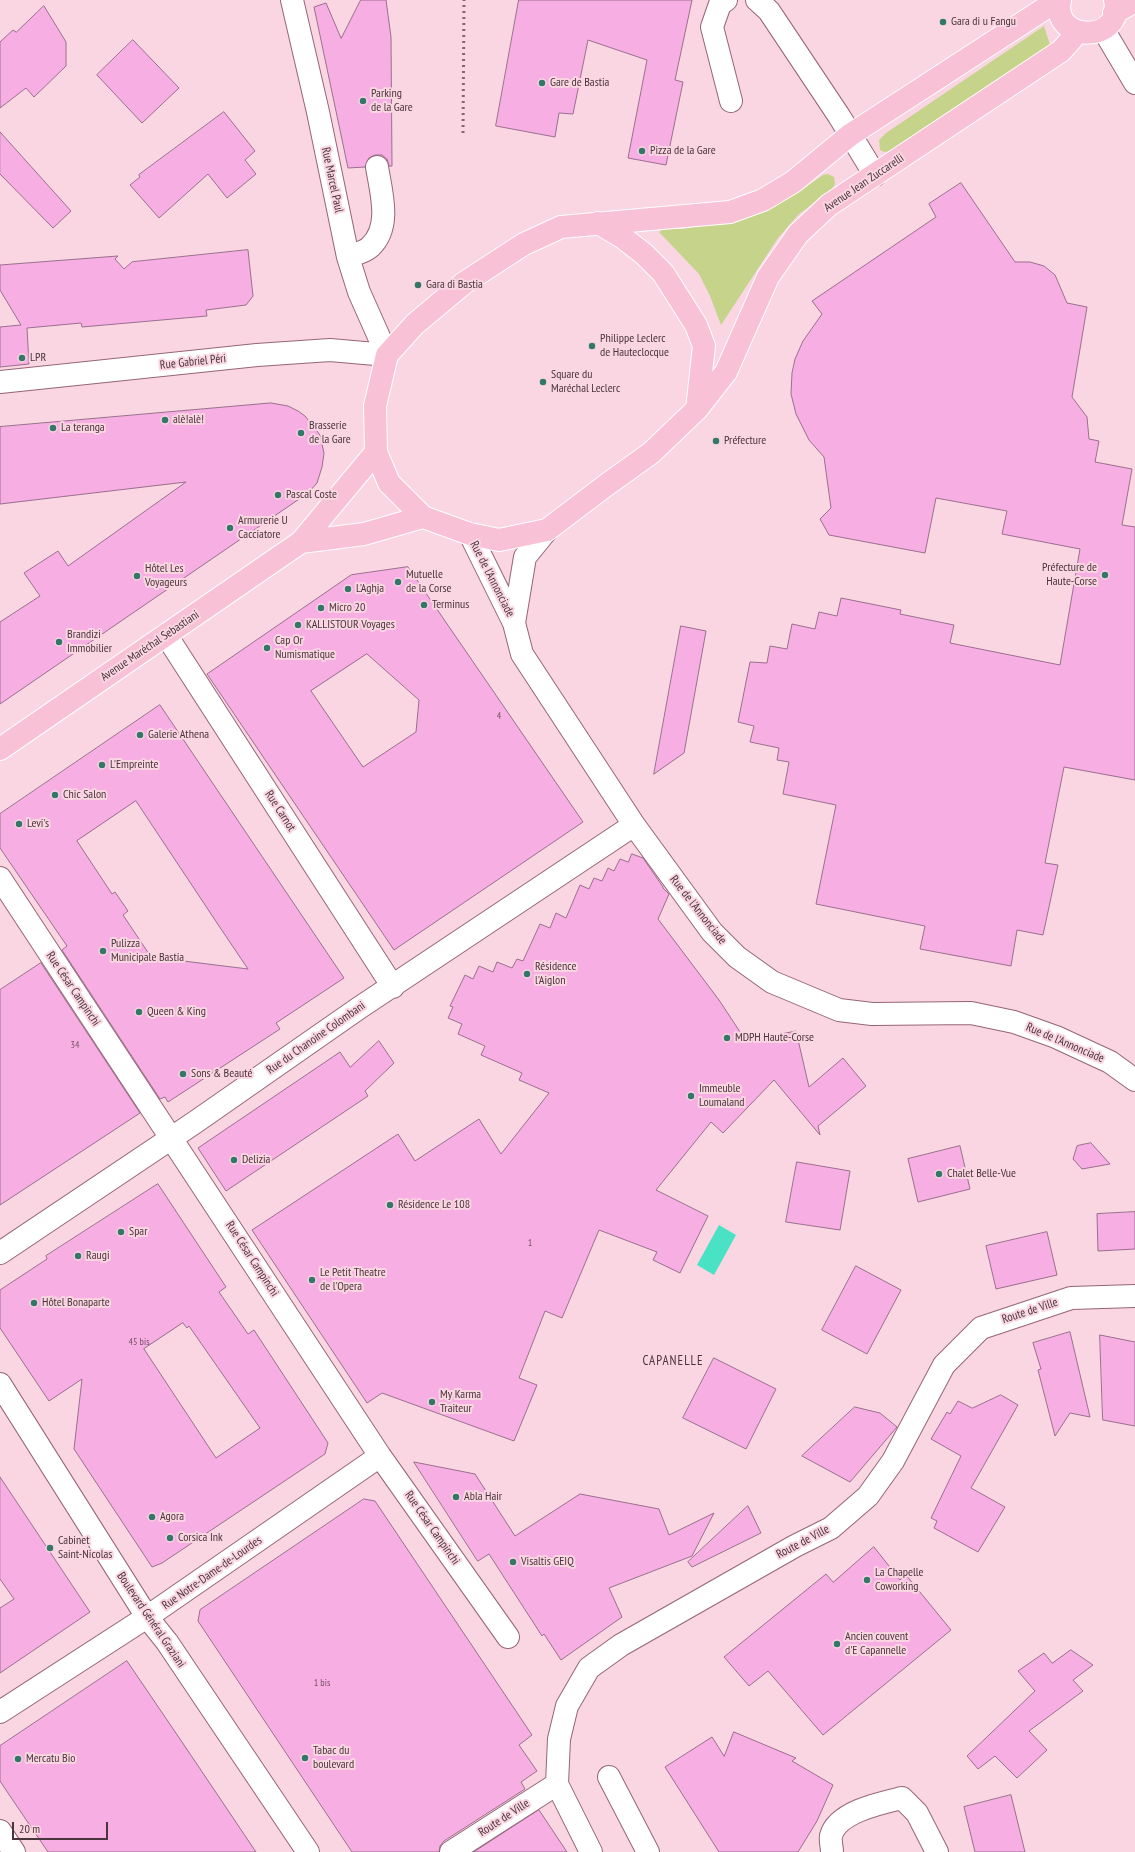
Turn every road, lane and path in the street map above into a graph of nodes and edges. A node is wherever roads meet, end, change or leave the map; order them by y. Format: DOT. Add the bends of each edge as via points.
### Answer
graph roads {
  1 [pos="292,0"];
  2 [pos="726,0"];
  3 [pos="757,0"];
  4 [pos="1060,1"];
  5 [pos="1135,1"];
  6 [pos="1111,14"];
  7 [pos="1078,32"];
  8 [pos="1135,83"];
  9 [pos="731,101"];
  10 [pos="850,135"];
  11 [pos="377,167"];
  12 [pos="875,175"];
  13 [pos="598,223"];
  14 [pos="348,257"];
  15 [pos="387,355"];
  16 [pos="0,382"];
  17 [pos="697,409"];
  18 [pos="376,452"];
  19 [pos="423,517"];
  20 [pos="547,530"];
  21 [pos="470,534"];
  22 [pos="301,542"];
  23 [pos="514,622"];
  24 [pos="166,635"];
  25 [pos="0,749"];
  26 [pos="634,825"];
  27 [pos="0,878"];
  28 [pos="393,987"];
  29 [pos="1135,1080"];
  30 [pos="172,1138"];
  31 [pos="0,1253"];
  32 [pos="1135,1296"];
  33 [pos="0,1384"];
  34 [pos="380,1456"];
  35 [pos="147,1617"];
  36 [pos="508,1637"];
  37 [pos="0,1712"];
  38 [pos="609,1777"];
  39 [pos="557,1784"];
  40 [pos="0,1831"];
  41 [pos="14,1852"];
  42 [pos="308,1852"];
  43 [pos="451,1852"];
  44 [pos="591,1852"];
  45 [pos="648,1852"];
  46 [pos="832,1852"];
  47 [pos="937,1852"];
  1 -- 14 [label="street, Rue Marcel Paul"];
  2 -- 9 [label="street" via="720,4 712,27"];
  3 -- 10 [label="street" via="769,11"];
  4 -- 7 [label="main road" via="1063,20"];
  4 -- 10 [label="main road"];
  5 -- 6 [label="main road"];
  6 -- 7 [label="main road" via="1095,33"];
  6 -- 8 [label="street"];
  7 -- 12 [label="main road, Avenue Jean Zuccarelli" via="1061,52"];
  10 -- 12 [label="street"];
  10 -- 13 [label="main road" via="793,182 763,200 730,212"];
  11 -- 14 [label="street" via="384,218 380,234 370,248"];
  12 -- 17 [label="main road, Avenue Jean Zuccarelli" via="829,205 798,234 768,277 726,372"];
  13 -- 15 [label="main road" via="561,227 524,244 464,283 415,324"];
  13 -- 17 [label="main road" via="644,254 662,273 696,325 704,346"];
  14 -- 15 [label="street, Rue Marcel Paul" via="359,292"];
  15 -- 16 [label="street, Rue Gabriel Péri" via="330,350 257,355"];
  15 -- 18 [label="main road" via="375,406"];
  17 -- 20 [label="main road, Avenue Jean Zuccarelli" via="651,453"];
  18 -- 19 [label="main road" via="389,483"];
  18 -- 22 [label="main road, Avenue Maréchal Sebastiani"];
  19 -- 21 [label="main road"];
  19 -- 22 [label="main road, Avenue Maréchal Sebastiani" via="364,534"];
  20 -- 21 [label="main road" via="498,540"];
  20 -- 23 [label="street, Rue de l'Annonciade" via="525,557"];
  21 -- 23 [label="street, Rue de l'Annonciade"];
  22 -- 24 [label="main road, Avenue Maréchal Sebastiani"];
  23 -- 26 [label="street, Rue de l'Annonciade" via="522,654"];
  24 -- 25 [label="main road, Avenue Maréchal Sebastiani"];
  24 -- 28 [label="street, Rue Carnot"];
  26 -- 28 [label="street, Rue du Chanoine Colombani"];
  26 -- 29 [label="street, Rue de l'Annonciade" via="712,932 737,957 772,982 839,1010 872,1014 971,1013 1014,1022 1056,1037 1110,1062"];
  27 -- 30 [label="street, Rue César Campinchi"];
  28 -- 30 [label="street, Rue du Chanoine Colombani"];
  30 -- 31 [label="street, Rue du Chanoine Colombani"];
  30 -- 34 [label="street, Rue César Campinchi"];
  32 -- 39 [label="street, Route de Ville" via="1071,1298 981,1328 944,1365 893,1461 868,1496 831,1528 621,1645 589,1668 566,1706 559,1739"];
  33 -- 35 [label="street, Boulevard Général Graziani"];
  34 -- 35 [label="street, Rue Notre-Dame-de-Lourdes"];
  34 -- 36 [label="street, Rue César Campinchi"];
  35 -- 37 [label="street, Rue Notre-Dame-de-Lourdes"];
  35 -- 42 [label="street, Boulevard Général Graziani" via="167,1642"];
  38 -- 45 [label="street"];
  39 -- 43 [label="street, Route de Ville"];
  39 -- 44 [label="street, Route de Ville"];
  40 -- 41 [label="street"];
  46 -- 47 [label="street" via="831,1836 840,1822 870,1805 902,1798 917,1813"];
}
